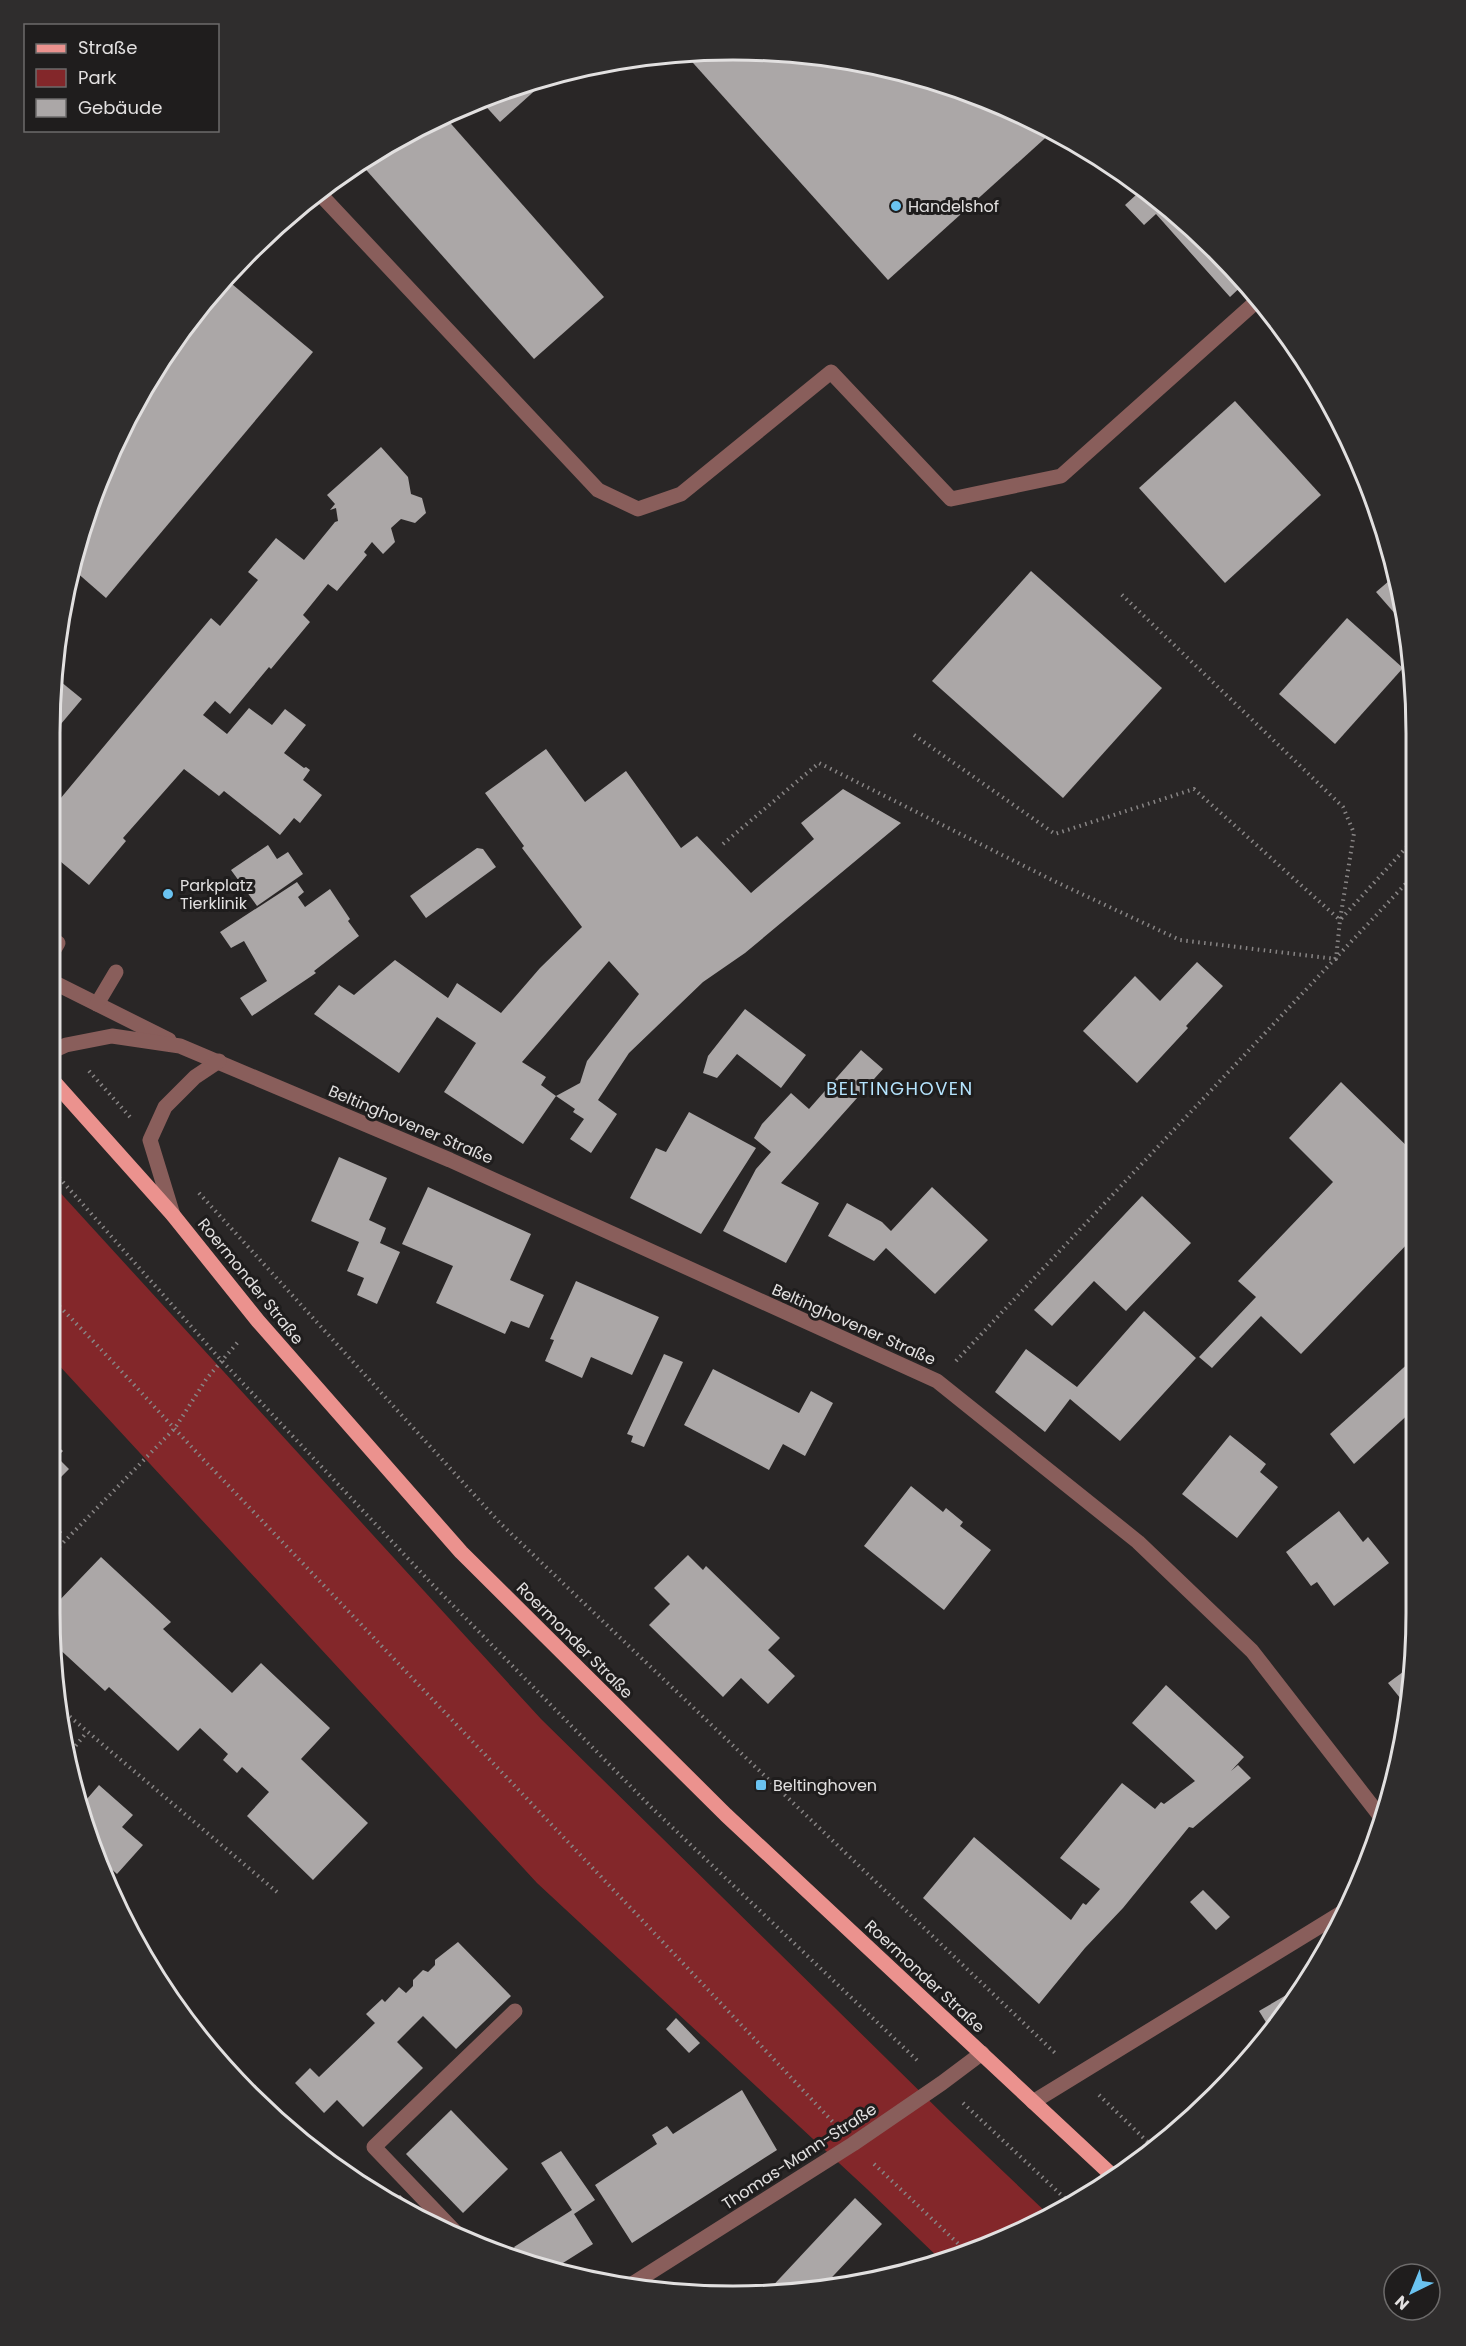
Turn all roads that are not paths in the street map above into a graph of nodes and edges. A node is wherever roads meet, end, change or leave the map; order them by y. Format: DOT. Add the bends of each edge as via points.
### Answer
graph roads {
  1 [pos="324,198"];
  2 [pos="1252,305"];
  3 [pos="116,972"];
  4 [pos="60,986"];
  5 [pos="97,1004"];
  6 [pos="180,1046"];
  7 [pos="61,1047"];
  8 [pos="219,1061"];
  9 [pos="60,1089"];
  10 [pos="173,1215"];
  11 [pos="1376,1810"];
  12 [pos="1333,1918"];
  13 [pos="515,2011"];
  14 [pos="982,2053"];
  15 [pos="1033,2102"];
  16 [pos="1108,2172"];
  17 [pos="445,2222"];
  18 [pos="640,2279"];
  1 -- 2 [label="street" via="598,490 638,509 681,494 831,372 951,500 1061,476"];
  3 -- 5 [label="street"];
  4 -- 5 [label="street, Beltinghovener Straße"];
  5 -- 6 [label="street, Beltinghovener Straße"];
  6 -- 7 [label="street, Beltinghovener Straße" via="112,1036"];
  6 -- 8 [label="street, Beltinghovener Straße"];
  8 -- 10 [label="street" via="195,1077 165,1107 150,1140"];
  8 -- 11 [label="street, Beltinghovener Straße" via="450,1160 937,1381 1138,1542 1252,1651"];
  9 -- 10 [label="main road, Roermonder Straße"];
  10 -- 14 [label="main road, Roermonder Straße" via="258,1321 461,1552 726,1815"];
  12 -- 15 [label="street"];
  13 -- 17 [label="street" via="374,2147"];
  14 -- 15 [label="main road, Roermonder Straße"];
  14 -- 18 [label="street, Thomas-Mann-Straße" via="853,2144"];
  15 -- 16 [label="main road, Roermonder Straße"];
}
